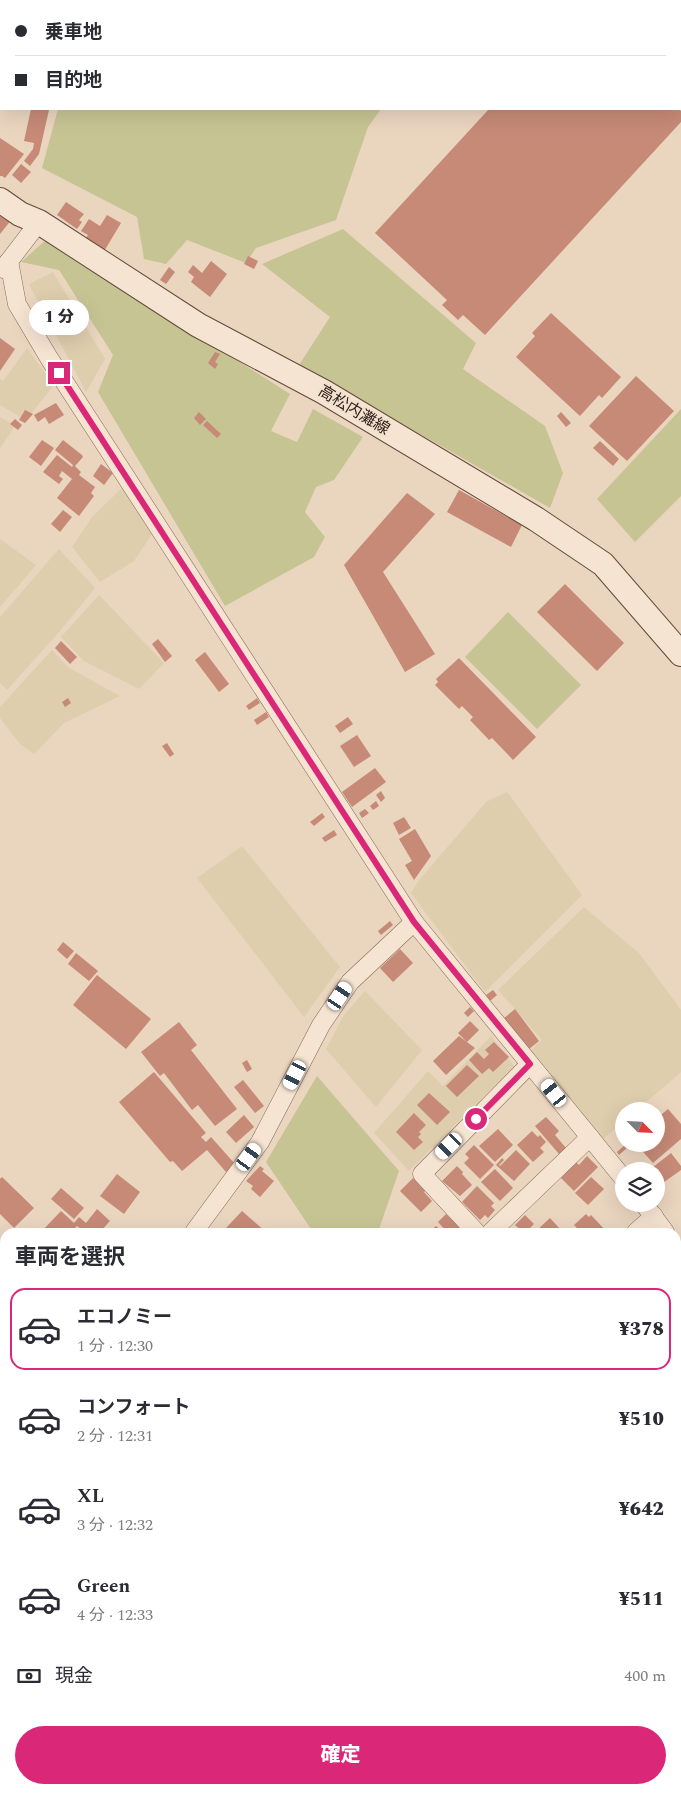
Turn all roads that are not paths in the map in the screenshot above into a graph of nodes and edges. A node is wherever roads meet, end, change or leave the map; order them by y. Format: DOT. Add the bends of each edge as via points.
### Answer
graph roads {
  1 [pos="0,200"];
  2 [pos="39,222"];
  3 [pos="4,267"];
  4 [pos="681,654"];
  5 [pos="414,922"];
  6 [pos="530,1064"];
  7 [pos="590,1137"];
  8 [pos="615,1168"];
  9 [pos="648,1212"];
  10 [pos="651,1212"];
  11 [pos="197,1228"];
  12 [pos="472,1228"];
  13 [pos="495,1228"];
  14 [pos="638,1228"];
  15 [pos="663,1228"];
  1 -- 2 [label="main road, 高松内灘線"];
  2 -- 3 [label="street"];
  2 -- 4 [label="main road, 高松内灘線" via="198,325 324,392 536,519 603,564"];
  3 -- 5 [label="street" via="16,304 49,358"];
  5 -- 6 [label="street"];
  5 -- 11 [label="street" via="350,982 321,1025 260,1142"];
  6 -- 7 [label="street"];
  6 -- 12 [label="street" via="422,1174"];
  7 -- 8 [label="street"];
  7 -- 13 [label="street"];
  9 -- 14 [label="street"];
  10 -- 15 [label="street"];
}
